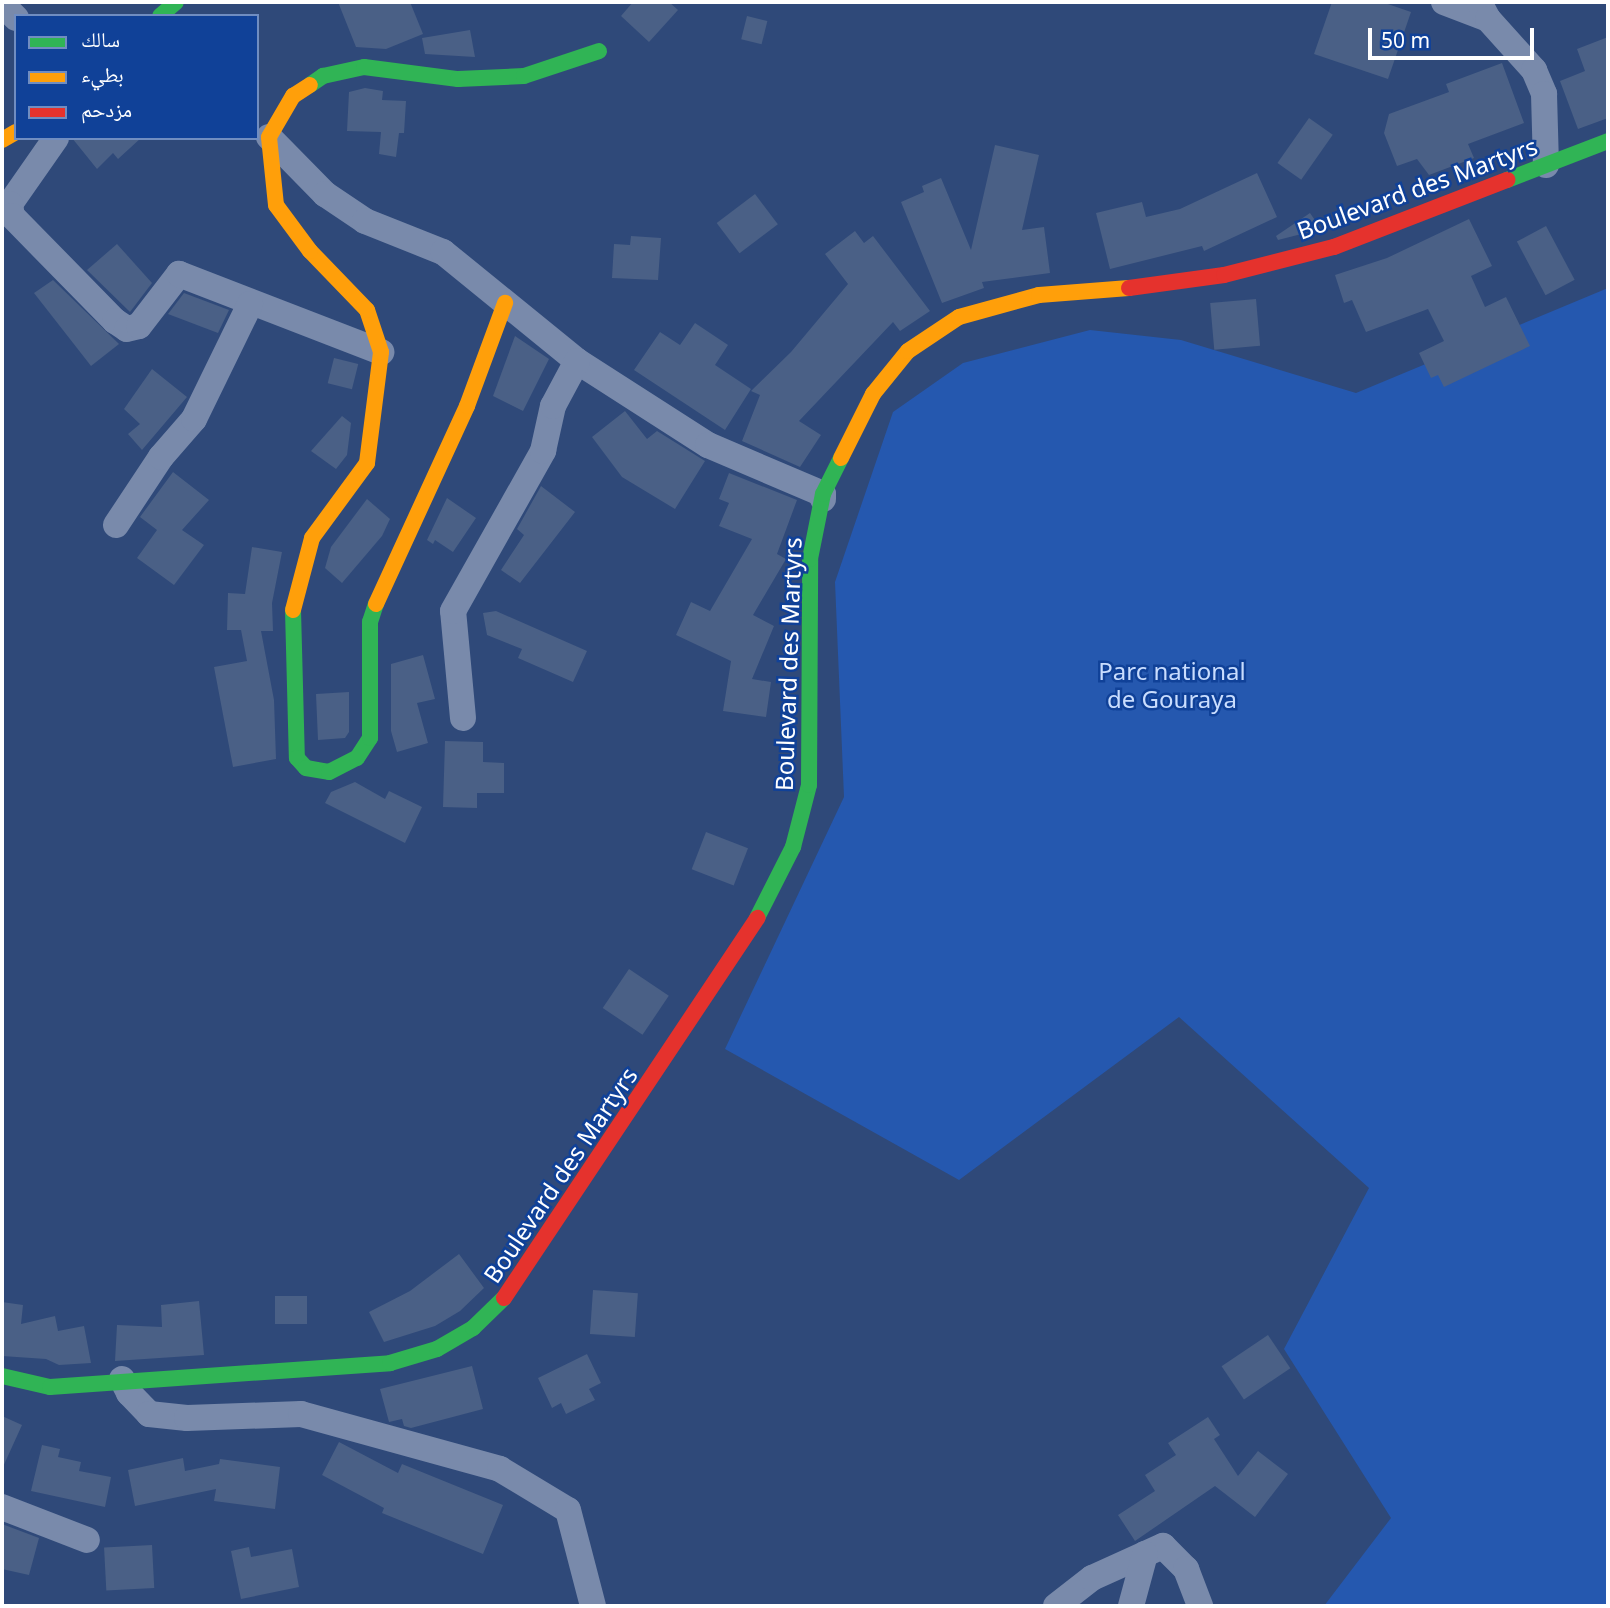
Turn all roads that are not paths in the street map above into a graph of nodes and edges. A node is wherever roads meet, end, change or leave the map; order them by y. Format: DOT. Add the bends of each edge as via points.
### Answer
graph roads {
  1 [pos="176,2"];
  2 [pos="1444,2"];
  3 [pos="1483,11"];
  4 [pos="162,14"];
  5 [pos="599,51"];
  6 [pos="269,137"];
  7 [pos="55,140"];
  8 [pos="1608,141"];
  9 [pos="1546,165"];
  10 [pos="505,303"];
  11 [pos="250,304"];
  12 [pos="381,352"];
  13 [pos="577,361"];
  14 [pos="823,497"];
  15 [pos="116,525"];
  16 [pos="463,719"];
  17 [pos="2,1376"];
  18 [pos="122,1379"];
  19 [pos="2,1507"];
  20 [pos="87,1540"];
  21 [pos="1145,1554"];
  22 [pos="593,1606"];
  23 [pos="1056,1606"];
  24 [pos="1131,1606"];
  25 [pos="1200,1606"];
  1 -- 4 [label="main road"];
  2 -- 3 [label="street"];
  3 -- 9 [label="street" via="1534,69 1544,94"];
  5 -- 6 [label="main road" via="524,76 458,79 364,67 323,76 293,96"];
  6 -- 10 [label="street" via="325,194 365,222 443,252"];
  6 -- 12 [label="main road" via="276,205 310,251 367,310"];
  7 -- 11 [label="street" via="10,204 12,216 115,321 127,329 139,326 179,274"];
  8 -- 9 [label="main road, Boulevard des Martyrs"];
  9 -- 14 [label="main road, Boulevard des Martyrs" via="1334,247 1248,269 1135,288 1039,295 959,317 908,351 873,394"];
  10 -- 12 [label="main road" via="467,406 370,622 370,738 357,758 329,772 306,768 297,758 293,603 312,538 367,463"];
  10 -- 13 [label="street"];
  11 -- 12 [label="street"];
  11 -- 15 [label="street" via="194,419 161,457"];
  13 -- 14 [label="street" via="708,445"];
  13 -- 16 [label="street" via="553,406 543,451 453,611"];
  14 -- 18 [label="main road, Boulevard des Martyrs" via="810,559 809,785 793,846 747,937 510,1293 473,1328 437,1349 390,1363"];
  17 -- 18 [label="main road, Boulevard des Martyrs" via="50,1387"];
  18 -- 22 [label="street" via="149,1414 187,1418 301,1414 500,1469 568,1510"];
  19 -- 20 [label="street"];
  21 -- 23 [label="street" via="1092,1578"];
  21 -- 24 [label="street"];
  21 -- 25 [label="street" via="1163,1546 1186,1569"];
}
